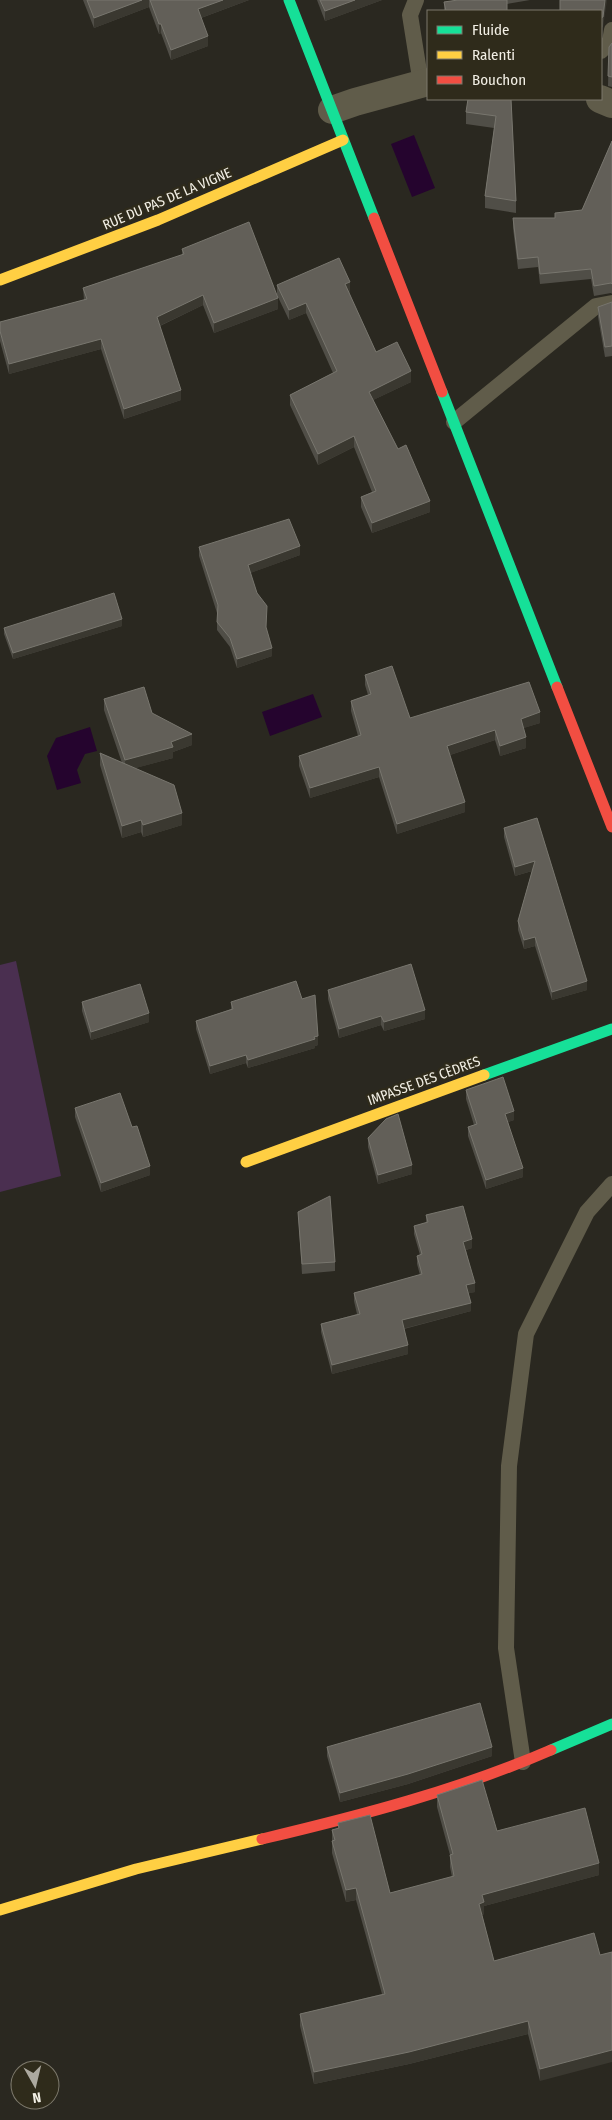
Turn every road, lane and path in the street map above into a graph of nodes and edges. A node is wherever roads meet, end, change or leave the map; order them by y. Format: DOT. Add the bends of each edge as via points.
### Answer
graph roads {
  1 [pos="289,0"];
  2 [pos="416,0"];
  3 [pos="612,30"];
  4 [pos="602,50"];
  5 [pos="425,83"];
  6 [pos="332,110"];
  7 [pos="344,140"];
  8 [pos="0,280"];
  9 [pos="612,303"];
  10 [pos="454,422"];
  11 [pos="612,827"];
  12 [pos="612,1029"];
  13 [pos="246,1162"];
  14 [pos="612,1184"];
  15 [pos="612,1724"];
  16 [pos="522,1762"];
  17 [pos="0,1910"];
  1 -- 6 [label="street"];
  2 -- 5 [label="lane" via="410,15"];
  3 -- 4 [label="lane" via="610,41"];
  5 -- 6 [label="street"];
  6 -- 7 [label="street"];
  7 -- 8 [label="street, RUE DU PAS DE LA VIGNE" via="158,220"];
  7 -- 10 [label="street"];
  9 -- 10 [label="lane" via="596,306"];
  10 -- 11 [label="street"];
  12 -- 13 [label="street, IMPASSE DES CÈDRES"];
  14 -- 16 [label="lane" via="587,1212 526,1334 509,1466 506,1648"];
  15 -- 16 [label="street"];
  16 -- 17 [label="street" via="408,1800 136,1869"];
}
